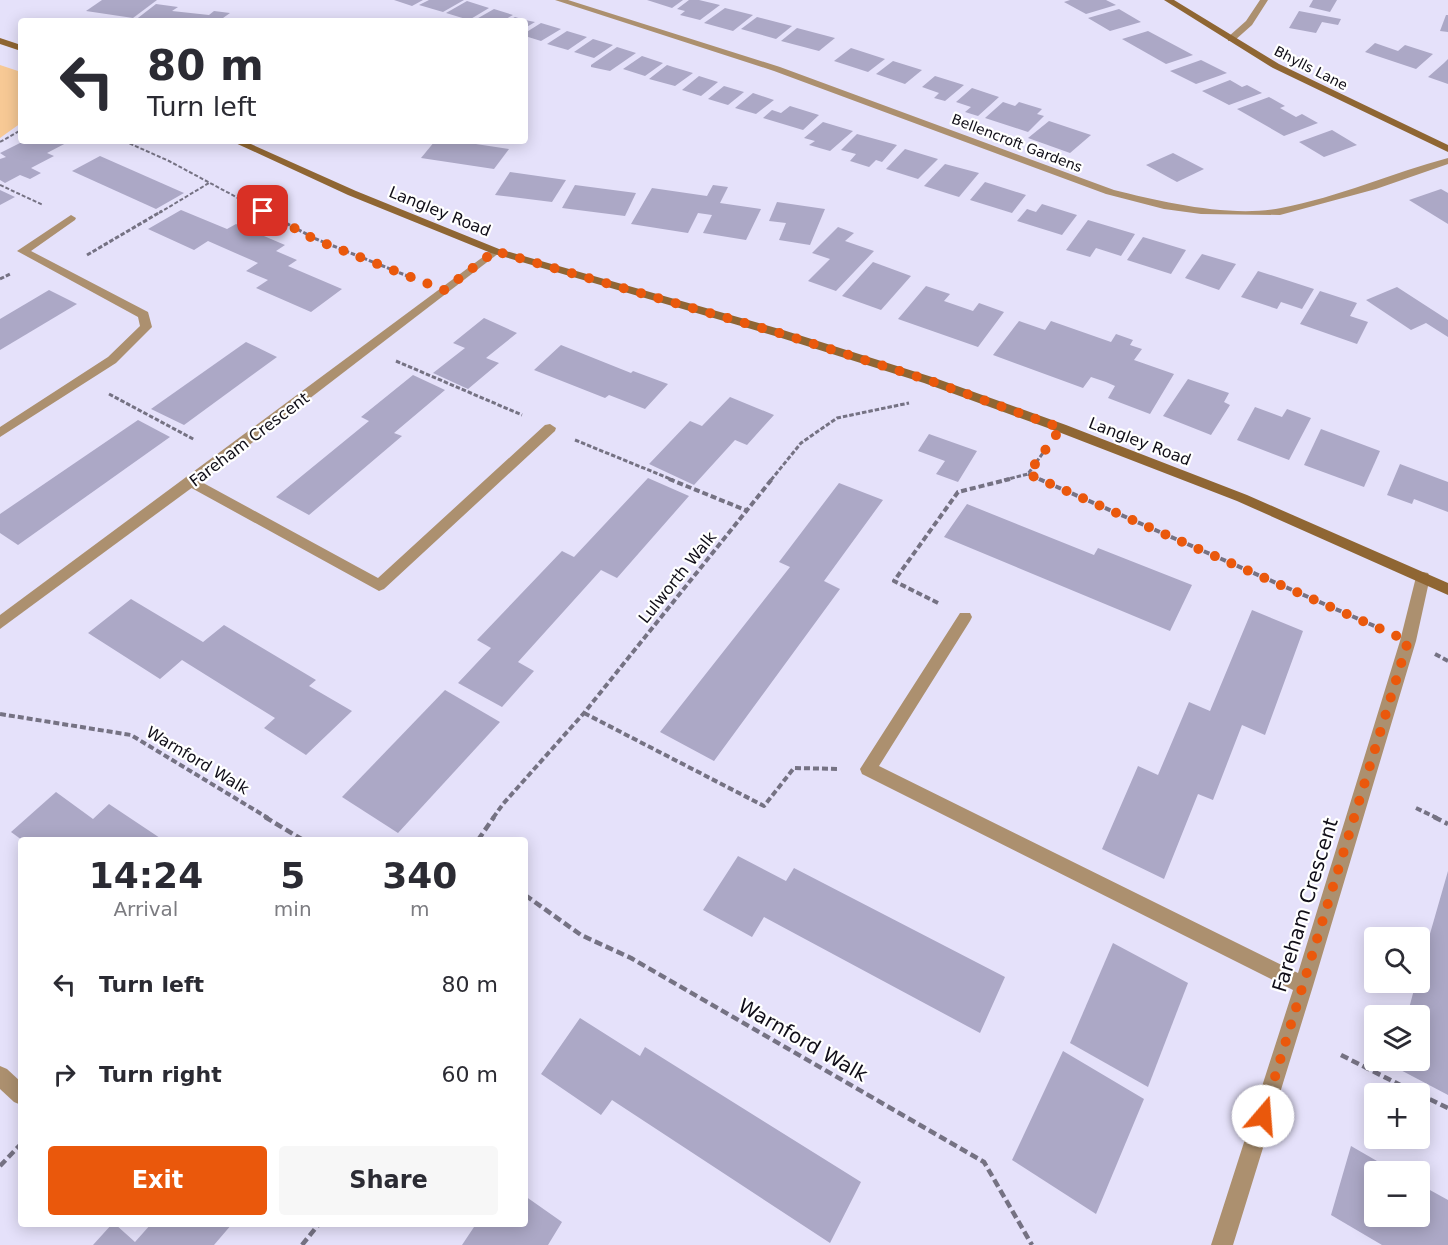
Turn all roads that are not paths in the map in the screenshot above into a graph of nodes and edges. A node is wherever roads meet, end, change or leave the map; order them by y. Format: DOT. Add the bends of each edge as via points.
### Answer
graph roads {
  1 [pos="559,0"];
  2 [pos="594,0"];
  3 [pos="1168,0"];
  4 [pos="1264,0"];
  5 [pos="585,8"];
  6 [pos="1231,39"];
  7 [pos="0,41"];
  8 [pos="18,47"];
  9 [pos="243,144"];
  10 [pos="1448,149"];
  11 [pos="1448,161"];
  12 [pos="71,218"];
  13 [pos="495,251"];
  14 [pos="550,428"];
  15 [pos="0,433"];
  16 [pos="191,482"];
  17 [pos="1423,577"];
  18 [pos="1448,589"];
  19 [pos="4,615"];
  20 [pos="965,617"];
  21 [pos="1304,986"];
  22 [pos="0,1076"];
  23 [pos="18,1092"];
  24 [pos="1222,1245"];
  1 -- 5 [label="street, Bellencroft Gardens"];
  2 -- 5 [label="street"];
  3 -- 6 [label="street, Bhylls Lane"];
  4 -- 6 [label="street" via="1250,23"];
  5 -- 11 [label="street, Bellencroft Gardens" via="777,69 1110,192 1164,206 1280,212"];
  6 -- 10 [label="street, Bhylls Lane" via="1285,71"];
  7 -- 8 [label="street"];
  9 -- 13 [label="street, Langley Road"];
  12 -- 15 [label="street" via="23,251 144,315 146,327 112,360"];
  13 -- 16 [label="street, Fareham Crescent"];
  13 -- 17 [label="street, Langley Road" via="928,380 1242,498"];
  14 -- 16 [label="street" via="379,585"];
  16 -- 19 [label="street, Fareham Crescent"];
  17 -- 18 [label="street, Langley Road"];
  17 -- 21 [label="street, Fareham Crescent" via="1408,641"];
  20 -- 21 [label="street" via="868,769"];
  21 -- 24 [label="street, Fareham Crescent"];
  22 -- 23 [label="street"];
}
